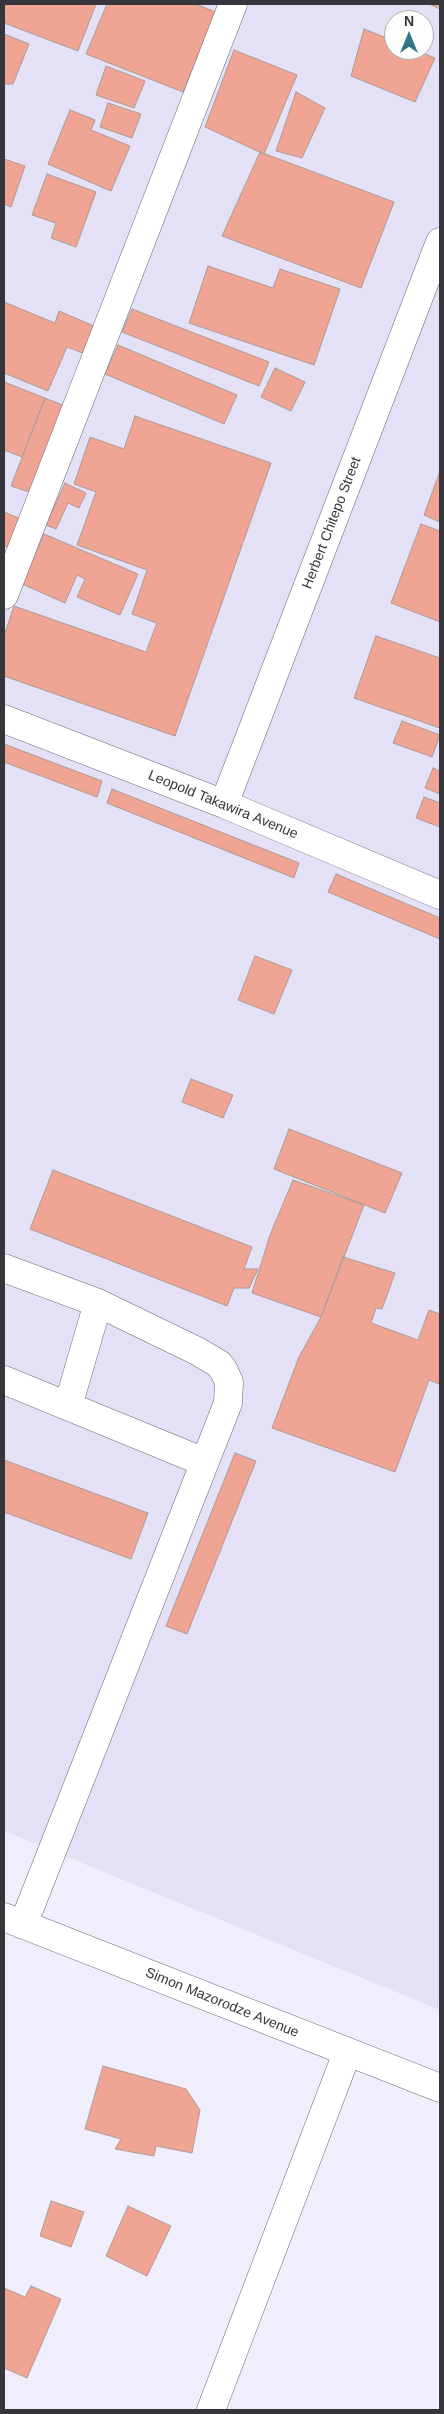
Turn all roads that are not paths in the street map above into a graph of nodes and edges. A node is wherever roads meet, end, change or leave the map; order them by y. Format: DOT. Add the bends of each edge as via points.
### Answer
graph roads {
  1 [pos="233,4"];
  2 [pos="440,242"];
  3 [pos="4,595"];
  4 [pos="4,719"];
  5 [pos="224,804"];
  6 [pos="440,895"];
  7 [pos="4,1268"];
  8 [pos="98,1303"];
  9 [pos="4,1380"];
  10 [pos="68,1406"];
  11 [pos="204,1462"];
  12 [pos="14,1921"];
  13 [pos="347,2053"];
  14 [pos="440,2088"];
  15 [pos="211,2410"];
  1 -- 3 [label="street"];
  2 -- 5 [label="street, Herbert Chitepo Street"];
  4 -- 5 [label="street, Leopold Takawira Avenue"];
  5 -- 6 [label="street, Leopold Takawira Avenue"];
  7 -- 8 [label="street"];
  8 -- 10 [label="street"];
  8 -- 11 [label="street" via="197,1351 224,1371 229,1382 228,1403"];
  9 -- 10 [label="street"];
  10 -- 11 [label="street"];
  11 -- 12 [label="street"];
  12 -- 13 [label="street, Simon Mazorodze Avenue"];
  13 -- 14 [label="street, Simon Mazorodze Avenue"];
  13 -- 15 [label="street"];
}
